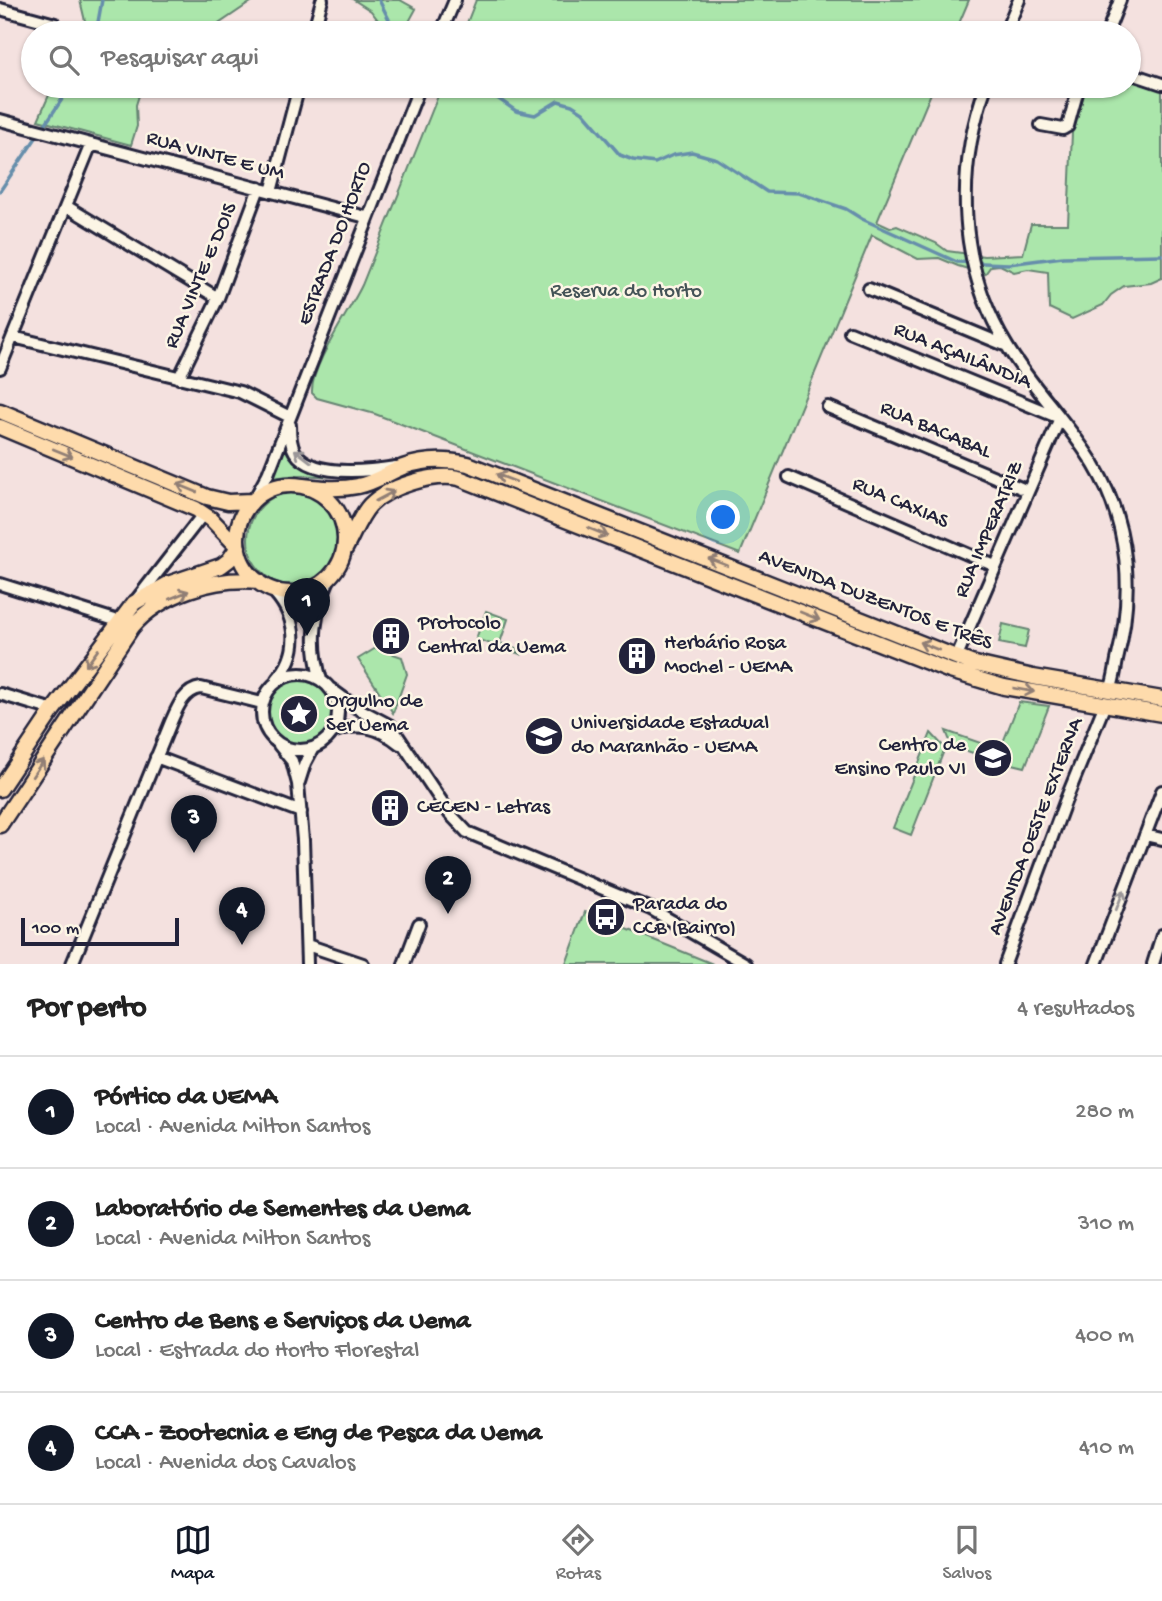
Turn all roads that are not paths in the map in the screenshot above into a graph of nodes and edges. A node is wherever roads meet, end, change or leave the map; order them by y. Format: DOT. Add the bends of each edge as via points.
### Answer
graph roads {
  1 [pos="322,0"];
  2 [pos="455,0"];
  3 [pos="1019,0"];
  4 [pos="1119,0"];
  5 [pos="0,9"];
  6 [pos="47,21"];
  7 [pos="316,21"];
  8 [pos="446,21"];
  9 [pos="1010,21"];
  10 [pos="1111,21"];
  11 [pos="1141,77"];
  12 [pos="1162,84"];
  13 [pos="296,98"];
  14 [pos="415,98"];
  15 [pos="982,98"];
  16 [pos="1076,98"];
  17 [pos="0,120"];
  18 [pos="1041,125"];
  19 [pos="91,144"];
  20 [pos="259,188"];
  21 [pos="271,192"];
  22 [pos="66,206"];
  23 [pos="366,217"];
  24 [pos="869,289"];
  25 [pos="218,298"];
  26 [pos="850,332"];
  27 [pos="13,337"];
  28 [pos="1007,346"];
  29 [pos="0,368"];
  30 [pos="180,378"];
  31 [pos="828,407"];
  32 [pos="0,411"];
  33 [pos="290,417"];
  34 [pos="1060,418"];
  35 [pos="0,427"];
  36 [pos="416,463"];
  37 [pos="789,477"];
  38 [pos="303,486"];
  39 [pos="1028,491"];
  40 [pos="254,499"];
  41 [pos="204,513"];
  42 [pos="238,547"];
  43 [pos="345,549"];
  44 [pos="995,566"];
  45 [pos="330,577"];
  46 [pos="0,584"];
  47 [pos="264,585"];
  48 [pos="134,603"];
  49 [pos="118,621"];
  50 [pos="956,658"];
  51 [pos="321,680"];
  52 [pos="275,682"];
  53 [pos="331,689"];
  54 [pos="0,694"];
  55 [pos="1107,697"];
  56 [pos="1162,699"];
  57 [pos="262,703"];
  58 [pos="53,710"];
  59 [pos="1162,714"];
  60 [pos="333,732"];
  61 [pos="278,744"];
  62 [pos="313,748"];
  63 [pos="407,750"];
  64 [pos="156,757"];
  65 [pos="298,784"];
  66 [pos="0,789"];
  67 [pos="1162,790"];
  68 [pos="301,812"];
  69 [pos="0,825"];
  70 [pos="1145,835"];
  71 [pos="1162,839"];
  72 [pos="419,924"];
  73 [pos="1162,935"];
  74 [pos="307,945"];
  75 [pos="72,964"];
  76 [pos="307,964"];
  77 [pos="363,964"];
  78 [pos="404,964"];
  79 [pos="746,964"];
  80 [pos="1005,964"];
  81 [pos="1096,964"];
  82 [pos="1153,964"];
  1 -- 7 [label="street"];
  2 -- 8 [label="street"];
  3 -- 9 [label="street"];
  4 -- 10 [label="street"];
  5 -- 6 [label="street"];
  11 -- 12 [label="street"];
  13 -- 21 [label="street"];
  14 -- 23 [label="street, ESTRADA DO HORTO"];
  15 -- 28 [label="street, AVENIDA OESTE EXTERNA" via="968,147 967,229 976,274"];
  16 -- 18 [label="street" via="1068,127"];
  17 -- 19 [label="street, RUA VINTE E UM"];
  19 -- 20 [label="street, RUA VINTE E UM"];
  19 -- 22 [label="street"];
  20 -- 21 [label="street, RUA VINTE E UM"];
  20 -- 25 [label="street, RUA VINTE E DOIS"];
  21 -- 23 [label="street, RUA VINTE E UM"];
  22 -- 25 [label="street"];
  22 -- 27 [label="street"];
  23 -- 33 [label="street, ESTRADA DO HORTO"];
  24 -- 28 [label="street"];
  25 -- 30 [label="street, RUA VINTE E DOIS"];
  26 -- 34 [label="street, RUA AÇAILÂNDIA"];
  27 -- 29 [label="street"];
  27 -- 30 [label="street, RUA VINTE E DOIS"];
  28 -- 34 [label="street, AVENIDA OESTE EXTERNA"];
  30 -- 33 [label="street, RUA VINTE E DOIS" via="240,392"];
  31 -- 39 [label="street, RUA BACABAL"];
  40 -- 32 [label="main road, one-way" via="228,502 207,497"];
  36 -- 33 [label="street, ESTRADA DO HORTO, one-way" via="356,472 309,462 293,447"];
  33 -- 40 [label="street, ESTRADA DO HORTO"];
  34 -- 39 [label="street, RUA IMPERATRIZ"];
  34 -- 55 [label="street, AVENIDA OESTE EXTERNA" via="1105,484 1125,553 1124,634"];
  35 -- 41 [label="main road, one-way"];
  36 -- 38 [label="main road, AVENIDA DUZENTOS E TRÊS" via="357,486"];
  50 -- 36 [label="main road, AVENIDA DUZENTOS E TRÊS, one-way" via="468,464 448,460"];
  37 -- 44 [label="street, RUA CAXIAS"];
  38 -- 40 [label="main road" via="279,486"];
  38 -- 43 [label="main road" via="325,496 337,509 345,531"];
  39 -- 44 [label="street, RUA IMPERATRIZ"];
  40 -- 42 [label="main road" via="241,519"];
  41 -- 42 [label="main road"];
  41 -- 48 [label="street"];
  42 -- 47 [label="main road" via="248,572"];
  42 -- 48 [label="main road" via="221,566 168,584"];
  43 -- 45 [label="main road"];
  43 -- 55 [label="main road, AVENIDA DUZENTOS E TRÊS, one-way" via="366,511 383,496 428,478 459,478 950,671 1004,687"];
  44 -- 50 [label="street, RUA IMPERATRIZ"];
  45 -- 47 [label="main road" via="303,592 281,592"];
  45 -- 51 [label="street" via="317,607 313,637"];
  46 -- 49 [label="street"];
  47 -- 52 [label="street" via="287,608 293,624 290,657"];
  69 -- 47 [label="main road, one-way" via="137,621 188,591 227,582"];
  48 -- 49 [label="main road"];
  49 -- 58 [label="main road, one-way"];
  50 -- 55 [label="main road, AVENIDA DUZENTOS E TRÊS"];
  51 -- 52 [label="street" via="298,673"];
  51 -- 53 [label="street"];
  52 -- 57 [label="street"];
  53 -- 60 [label="street" via="338,710"];
  53 -- 63 [label="street" via="386,721"];
  54 -- 58 [label="street"];
  55 -- 56 [label="main road, AVENIDA DUZENTOS E TRÊS"];
  55 -- 59 [label="main road, AVENIDA DUZENTOS E TRÊS"];
  55 -- 80 [label="street, AVENIDA OESTE EXTERNA"];
  57 -- 61 [label="street" via="264,726"];
  57 -- 64 [label="street" via="194,689 177,710"];
  58 -- 66 [label="main road"];
  60 -- 62 [label="street"];
  60 -- 63 [label="street" via="366,726 385,733"];
  61 -- 62 [label="street"];
  61 -- 65 [label="street" via="292,761"];
  62 -- 65 [label="street"];
  63 -- 79 [label="street" via="467,832 651,909"];
  64 -- 68 [label="street"];
  64 -- 75 [label="street"];
  65 -- 68 [label="street"];
  67 -- 70 [label="street"];
  68 -- 74 [label="street"];
  70 -- 71 [label="street"];
  81 -- 70 [label="street, one-way"];
  72 -- 78 [label="street"];
  73 -- 82 [label="street"];
  74 -- 76 [label="street"];
  74 -- 77 [label="street"];
}
